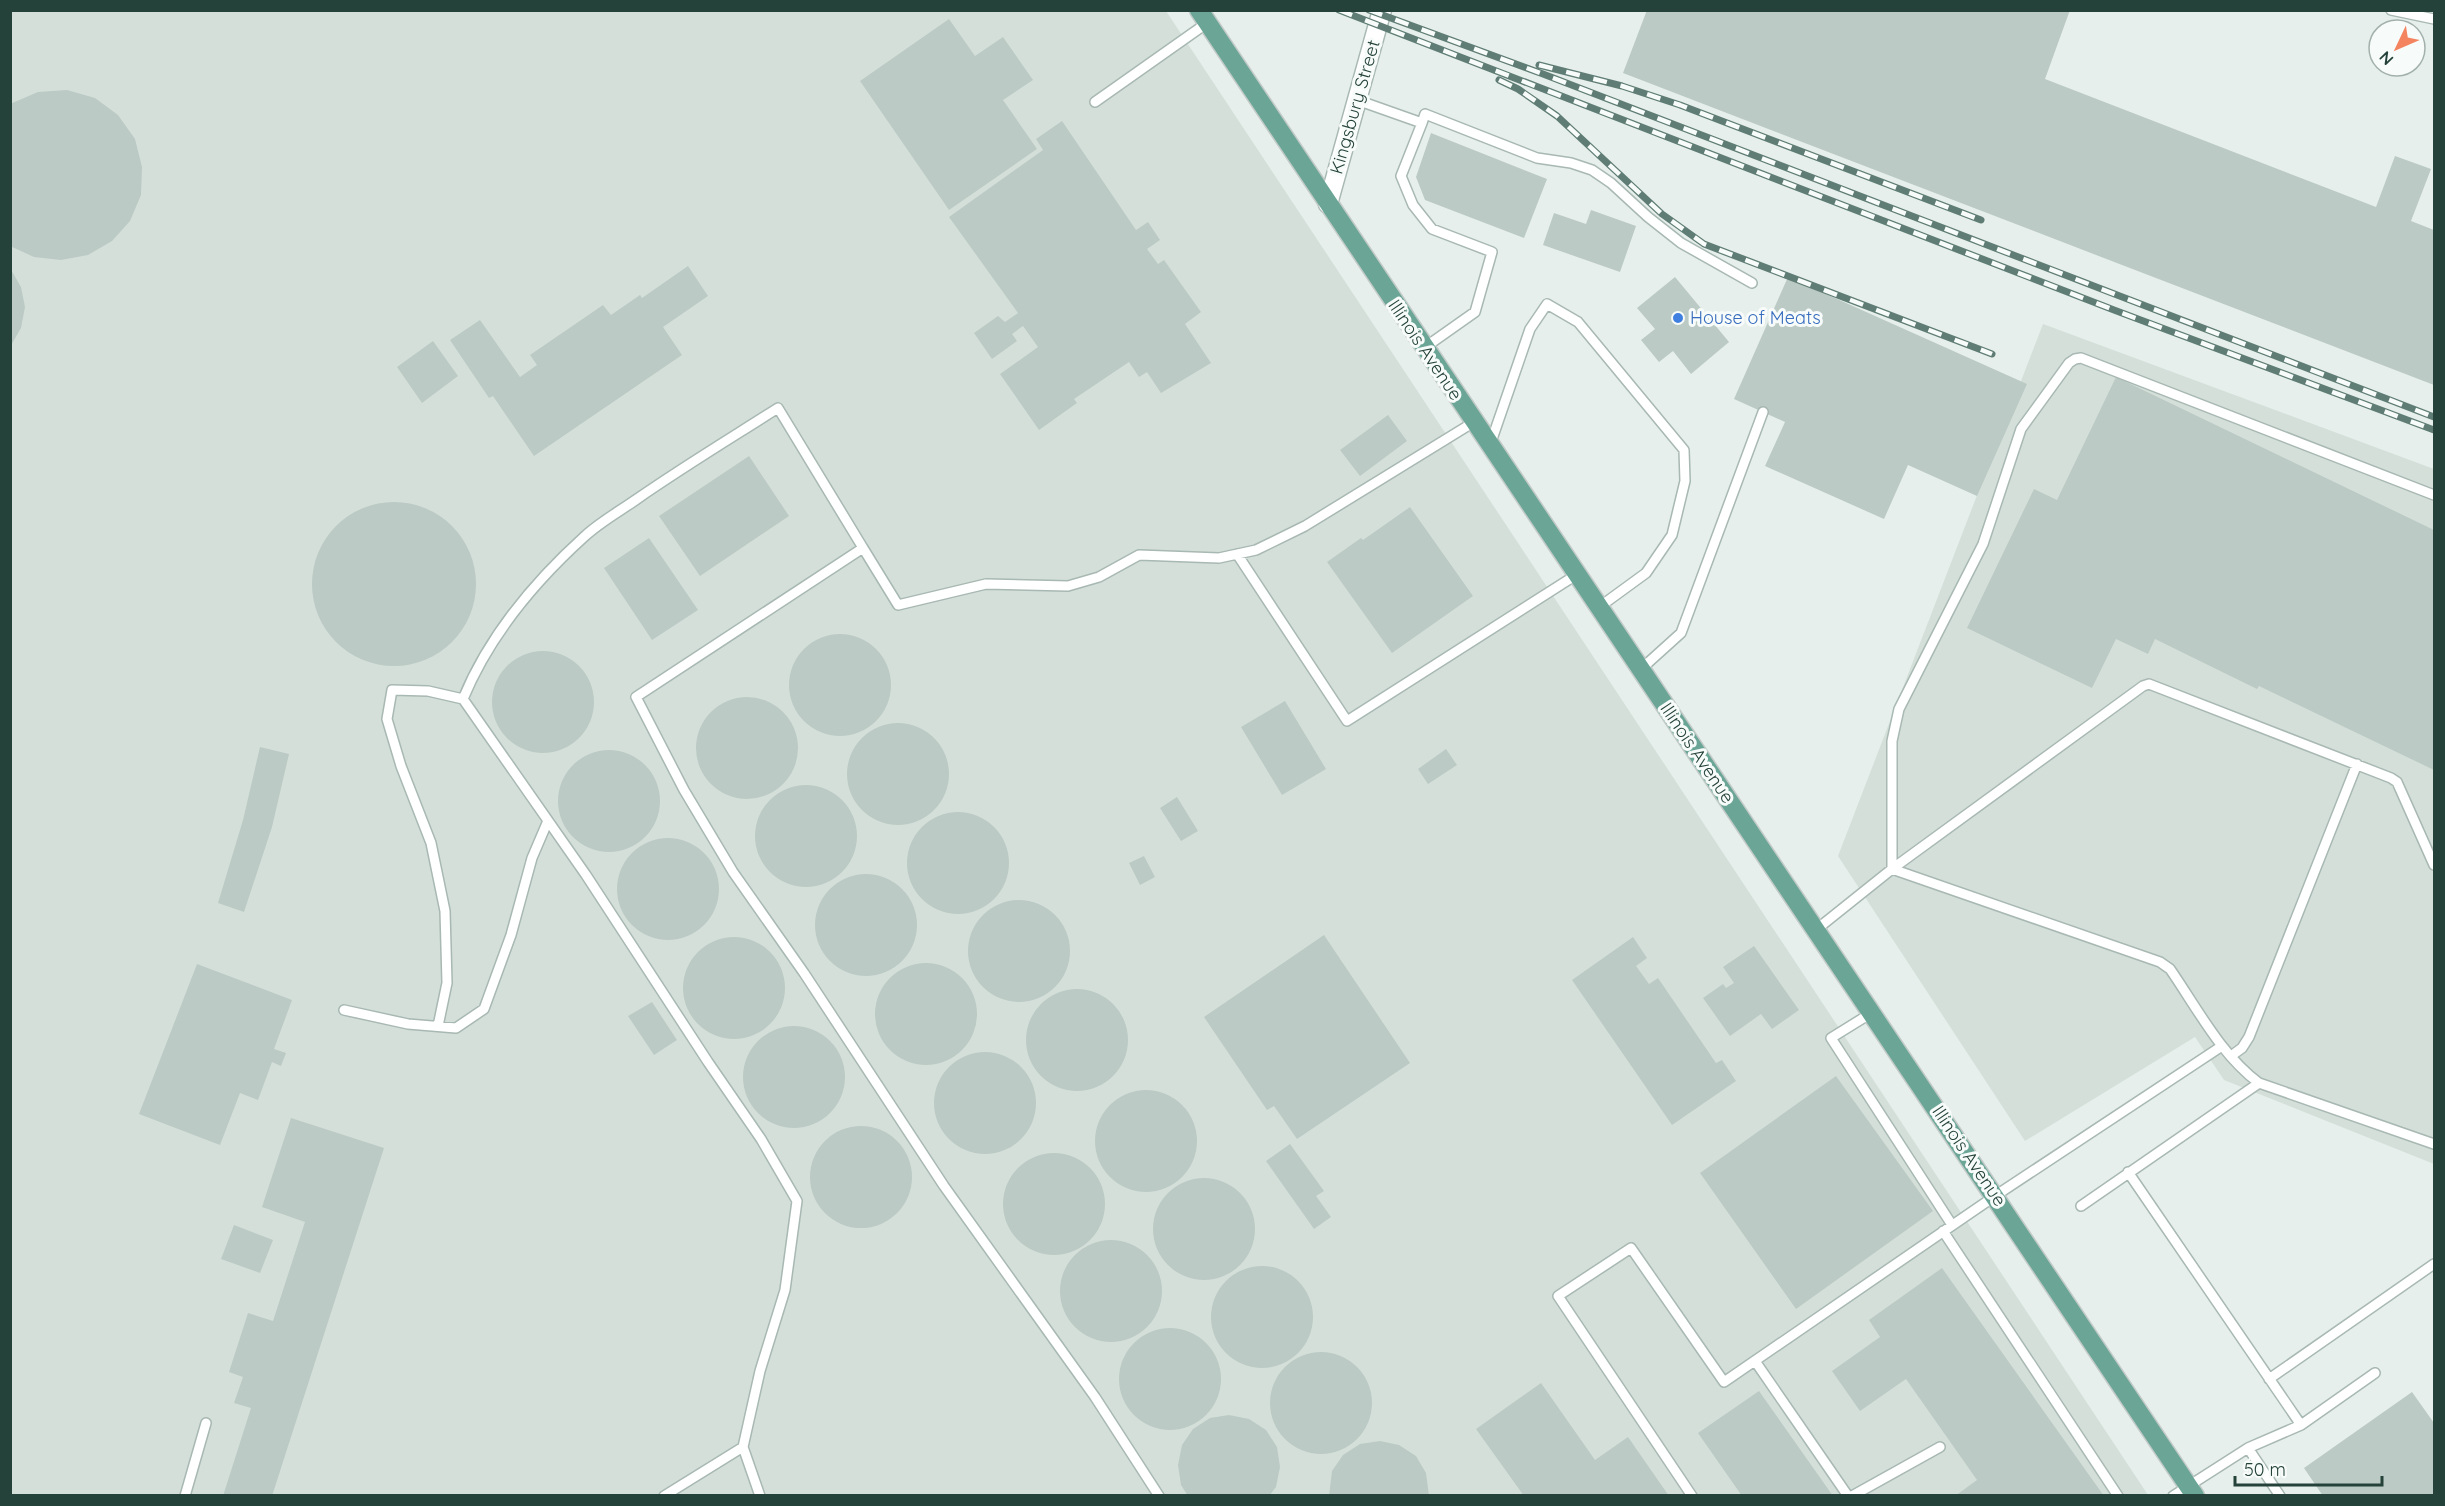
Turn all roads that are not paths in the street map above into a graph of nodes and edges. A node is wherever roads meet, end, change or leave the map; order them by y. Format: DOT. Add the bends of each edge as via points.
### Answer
graph roads {
  1 [pos="1382,10"];
  2 [pos="2391,10"];
  3 [pos="1203,17"];
  4 [pos="2434,19"];
  5 [pos="1357,100"];
  6 [pos="1095,102"];
  7 [pos="1422,123"];
  8 [pos="1328,204"];
  9 [pos="1752,283"];
  10 [pos="1424,348"];
  11 [pos="1764,412"];
  12 [pos="1474,423"];
  13 [pos="1490,446"];
  14 [pos="2434,495"];
  15 [pos="863,548"];
  16 [pos="1237,554"];
  17 [pos="1576,575"];
  18 [pos="1598,608"];
  19 [pos="1640,670"];
  20 [pos="463,699"];
  21 [pos="2357,764"];
  22 [pos="547,823"];
  23 [pos="2434,861"];
  24 [pos="1892,869"];
  25 [pos="1817,929"];
  26 [pos="344,1010"];
  27 [pos="1873,1012"];
  28 [pos="438,1026"];
  29 [pos="2222,1046"];
  30 [pos="2231,1056"];
  31 [pos="2259,1083"];
  32 [pos="2434,1144"];
  33 [pos="2128,1172"];
  34 [pos="1995,1196"];
  35 [pos="2081,1206"];
  36 [pos="1952,1225"];
  37 [pos="1943,1231"];
  38 [pos="2434,1264"];
  39 [pos="1755,1361"];
  40 [pos="2375,1373"];
  41 [pos="2269,1378"];
  42 [pos="206,1423"];
  43 [pos="2301,1425"];
  44 [pos="743,1447"];
  45 [pos="1940,1447"];
  46 [pos="2248,1448"];
  47 [pos="2185,1492"];
  48 [pos="184,1496"];
  49 [pos="664,1496"];
  50 [pos="760,1496"];
  51 [pos="1159,1496"];
  52 [pos="1692,1496"];
  53 [pos="1850,1496"];
  54 [pos="2118,1496"];
  55 [pos="2280,1496"];
  1 -- 5 [label="street, Kingsbury Street"];
  2 -- 4 [label="lane"];
  3 -- 6 [label="lane"];
  3 -- 8 [label="main road, Illinois Avenue"];
  5 -- 7 [label="lane"];
  5 -- 8 [label="street, Kingsbury Street"];
  7 -- 9 [label="lane" via="1425,114 1537,158 1592,170 1681,243"];
  7 -- 10 [label="lane" via="1401,176 1413,205 1432,229 1492,252 1474,312"];
  8 -- 10 [label="main road, Illinois Avenue"];
  10 -- 12 [label="main road, Illinois Avenue"];
  11 -- 19 [label="lane" via="1681,633"];
  12 -- 13 [label="main road, Illinois Avenue"];
  12 -- 16 [label="lane" via="1305,526 1271,544"];
  13 -- 17 [label="main road, Illinois Avenue"];
  13 -- 18 [label="lane" via="1530,329 1547,304 1578,322 1684,450 1685,482 1672,535 1646,573"];
  14 -- 24 [label="lane" via="2081,358 2075,359 2021,429 1983,544 1899,709 1892,741"];
  15 -- 16 [label="lane" via="898,605 986,584 1068,586 1099,577 1139,555 1220,558"];
  15 -- 20 [label="lane" via="778,408 586,535 497,632"];
  15 -- 51 [label="lane" via="636,697 684,790 733,872"];
  16 -- 17 [label="lane" via="1347,720"];
  17 -- 18 [label="main road, Illinois Avenue"];
  18 -- 19 [label="main road, Illinois Avenue"];
  19 -- 25 [label="main road, Illinois Avenue"];
  20 -- 22 [label="lane"];
  20 -- 28 [label="lane" via="428,691 392,690 387,719 431,843 446,911 447,983"];
  21 -- 23 [label="lane" via="2397,782"];
  21 -- 24 [label="lane" via="2149,684"];
  21 -- 30 [label="lane" via="2249,1037"];
  22 -- 28 [label="lane" via="484,1009 456,1028"];
  22 -- 44 [label="lane" via="762,1139 797,1201 785,1290 760,1371"];
  24 -- 25 [label="lane"];
  24 -- 29 [label="lane" via="2160,962 2170,969"];
  25 -- 27 [label="main road, Illinois Avenue"];
  26 -- 28 [label="lane" via="408,1024"];
  27 -- 34 [label="main road, Illinois Avenue"];
  27 -- 36 [label="lane" via="1832,1038"];
  29 -- 30 [label="lane"];
  29 -- 34 [label="lane"];
  30 -- 31 [label="lane"];
  31 -- 32 [label="lane"];
  31 -- 33 [label="lane"];
  33 -- 35 [label="lane"];
  33 -- 41 [label="lane"];
  34 -- 36 [label="lane"];
  34 -- 47 [label="main road, Illinois Avenue"];
  36 -- 37 [label="lane"];
  37 -- 39 [label="lane"];
  37 -- 54 [label="lane"];
  38 -- 41 [label="lane"];
  39 -- 52 [label="lane" via="1724,1382 1631,1248 1558,1296"];
  39 -- 53 [label="lane"];
  40 -- 43 [label="lane"];
  41 -- 43 [label="lane"];
  42 -- 48 [label="lane"];
  43 -- 46 [label="lane"];
  44 -- 49 [label="lane"];
  44 -- 50 [label="lane"];
  45 -- 53 [label="lane"];
  46 -- 47 [label="lane"];
  46 -- 55 [label="lane"];
}
